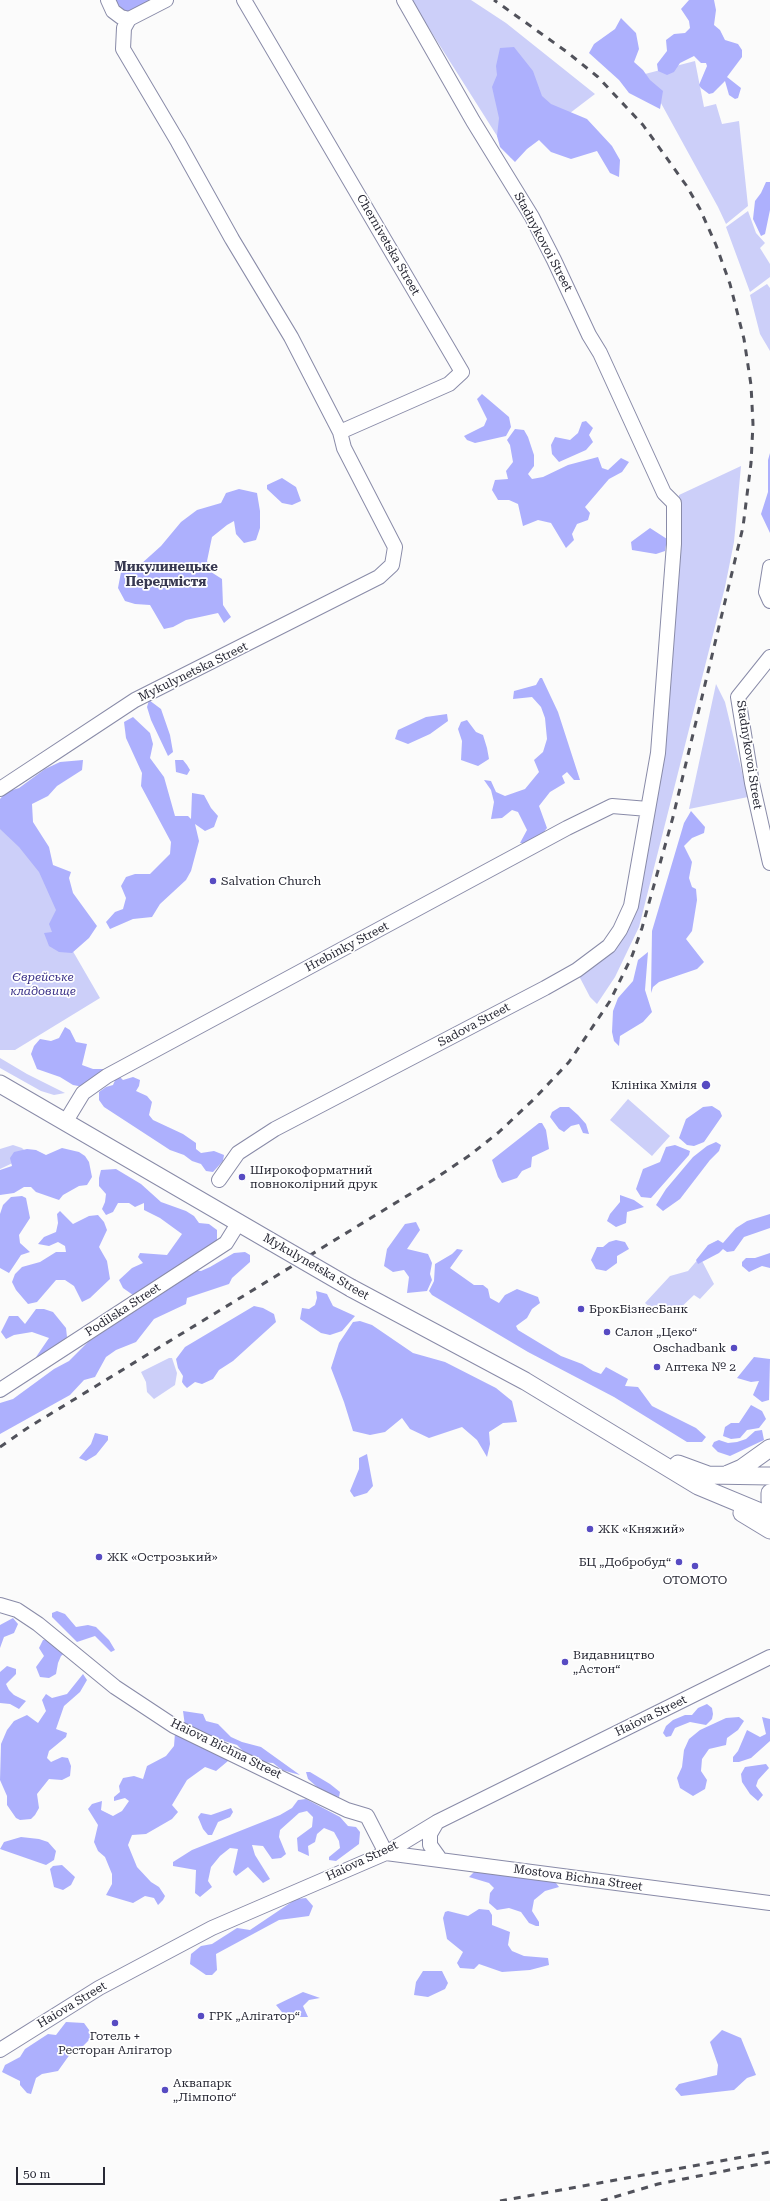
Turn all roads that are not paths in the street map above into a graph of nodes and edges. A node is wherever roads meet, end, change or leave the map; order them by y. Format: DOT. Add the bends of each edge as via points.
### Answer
graph roads {
  1 [pos="108,0"];
  2 [pos="166,0"];
  3 [pos="244,0"];
  4 [pos="404,0"];
  5 [pos="129,18"];
  6 [pos="340,432"];
  7 [pos="770,568"];
  8 [pos="770,601"];
  9 [pos="770,657"];
  10 [pos="0,789"];
  11 [pos="648,809"];
  12 [pos="770,863"];
  13 [pos="0,1084"];
  14 [pos="66,1121"];
  15 [pos="220,1180"];
  16 [pos="239,1222"];
  17 [pos="0,1390"];
  18 [pos="634,1445"];
  19 [pos="770,1448"];
  20 [pos="722,1476"];
  21 [pos="770,1476"];
  22 [pos="698,1486"];
  23 [pos="770,1493"];
  24 [pos="770,1501"];
  25 [pos="770,1516"];
  26 [pos="770,1530"];
  27 [pos="0,1605"];
  28 [pos="770,1656"];
  29 [pos="437,1822"];
  30 [pos="386,1853"];
  31 [pos="440,1859"];
  32 [pos="770,1903"];
  33 [pos="0,2050"];
  1 -- 5 [label="street" via="113,11 121,17"];
  2 -- 5 [label="street"];
  3 -- 6 [label="street, Chernivetska Street" via="462,372 449,384"];
  4 -- 11 [label="street, Stadnykovoi Street" via="473,121 532,217 600,353 664,493 674,503 674,544 658,753"];
  5 -- 6 [label="street" via="124,28 123,49 291,337"];
  6 -- 10 [label="street, Mykulynetska Street" via="344,448 395,547 392,565 379,577 135,700"];
  7 -- 8 [label="street" via="766,592"];
  9 -- 12 [label="street, Stadnykovoi Street" via="738,698 752,783"];
  11 -- 14 [label="street, Hrebinky Street" via="612,806 567,828 107,1076 83,1093"];
  11 -- 15 [label="street, Sadova Street" via="631,906 609,946 577,970 551,985 275,1129 238,1153"];
  13 -- 14 [label="main road, Mykulynetska Street"];
  14 -- 16 [label="main road, Mykulynetska Street"];
  16 -- 17 [label="street, Podilska Street" via="226,1243"];
  16 -- 18 [label="main road, Mykulynetska Street, bridge" via="351,1288 525,1381"];
  18 -- 20 [label="main road, Mykulynetska Street" via="700,1473"];
  18 -- 22 [label="main road, Mykulynetska Street"];
  19 -- 20 [label="main road, Mykulynetska Street" via="742,1468"];
  20 -- 21 [label="main road, Mykulynetska Street"];
  22 -- 25 [label="main road, Mykulynetska Street"];
  22 -- 26 [label="main road"];
  23 -- 24 [label="main road"];
  27 -- 30 [label="street, Haiova Bichna Street" via="17,1610 38,1624 115,1687 174,1726 347,1810 367,1816"];
  28 -- 29 [label="street, Haiova Street"];
  29 -- 30 [label="street, Haiova Street"];
  29 -- 31 [label="street" via="430,1834 430,1846"];
  30 -- 31 [label="street, Mostova Bichna Street"];
  30 -- 33 [label="street, Haiova Street" via="212,1928 99,1988"];
  31 -- 32 [label="street, Mostova Bichna Street"];
}
